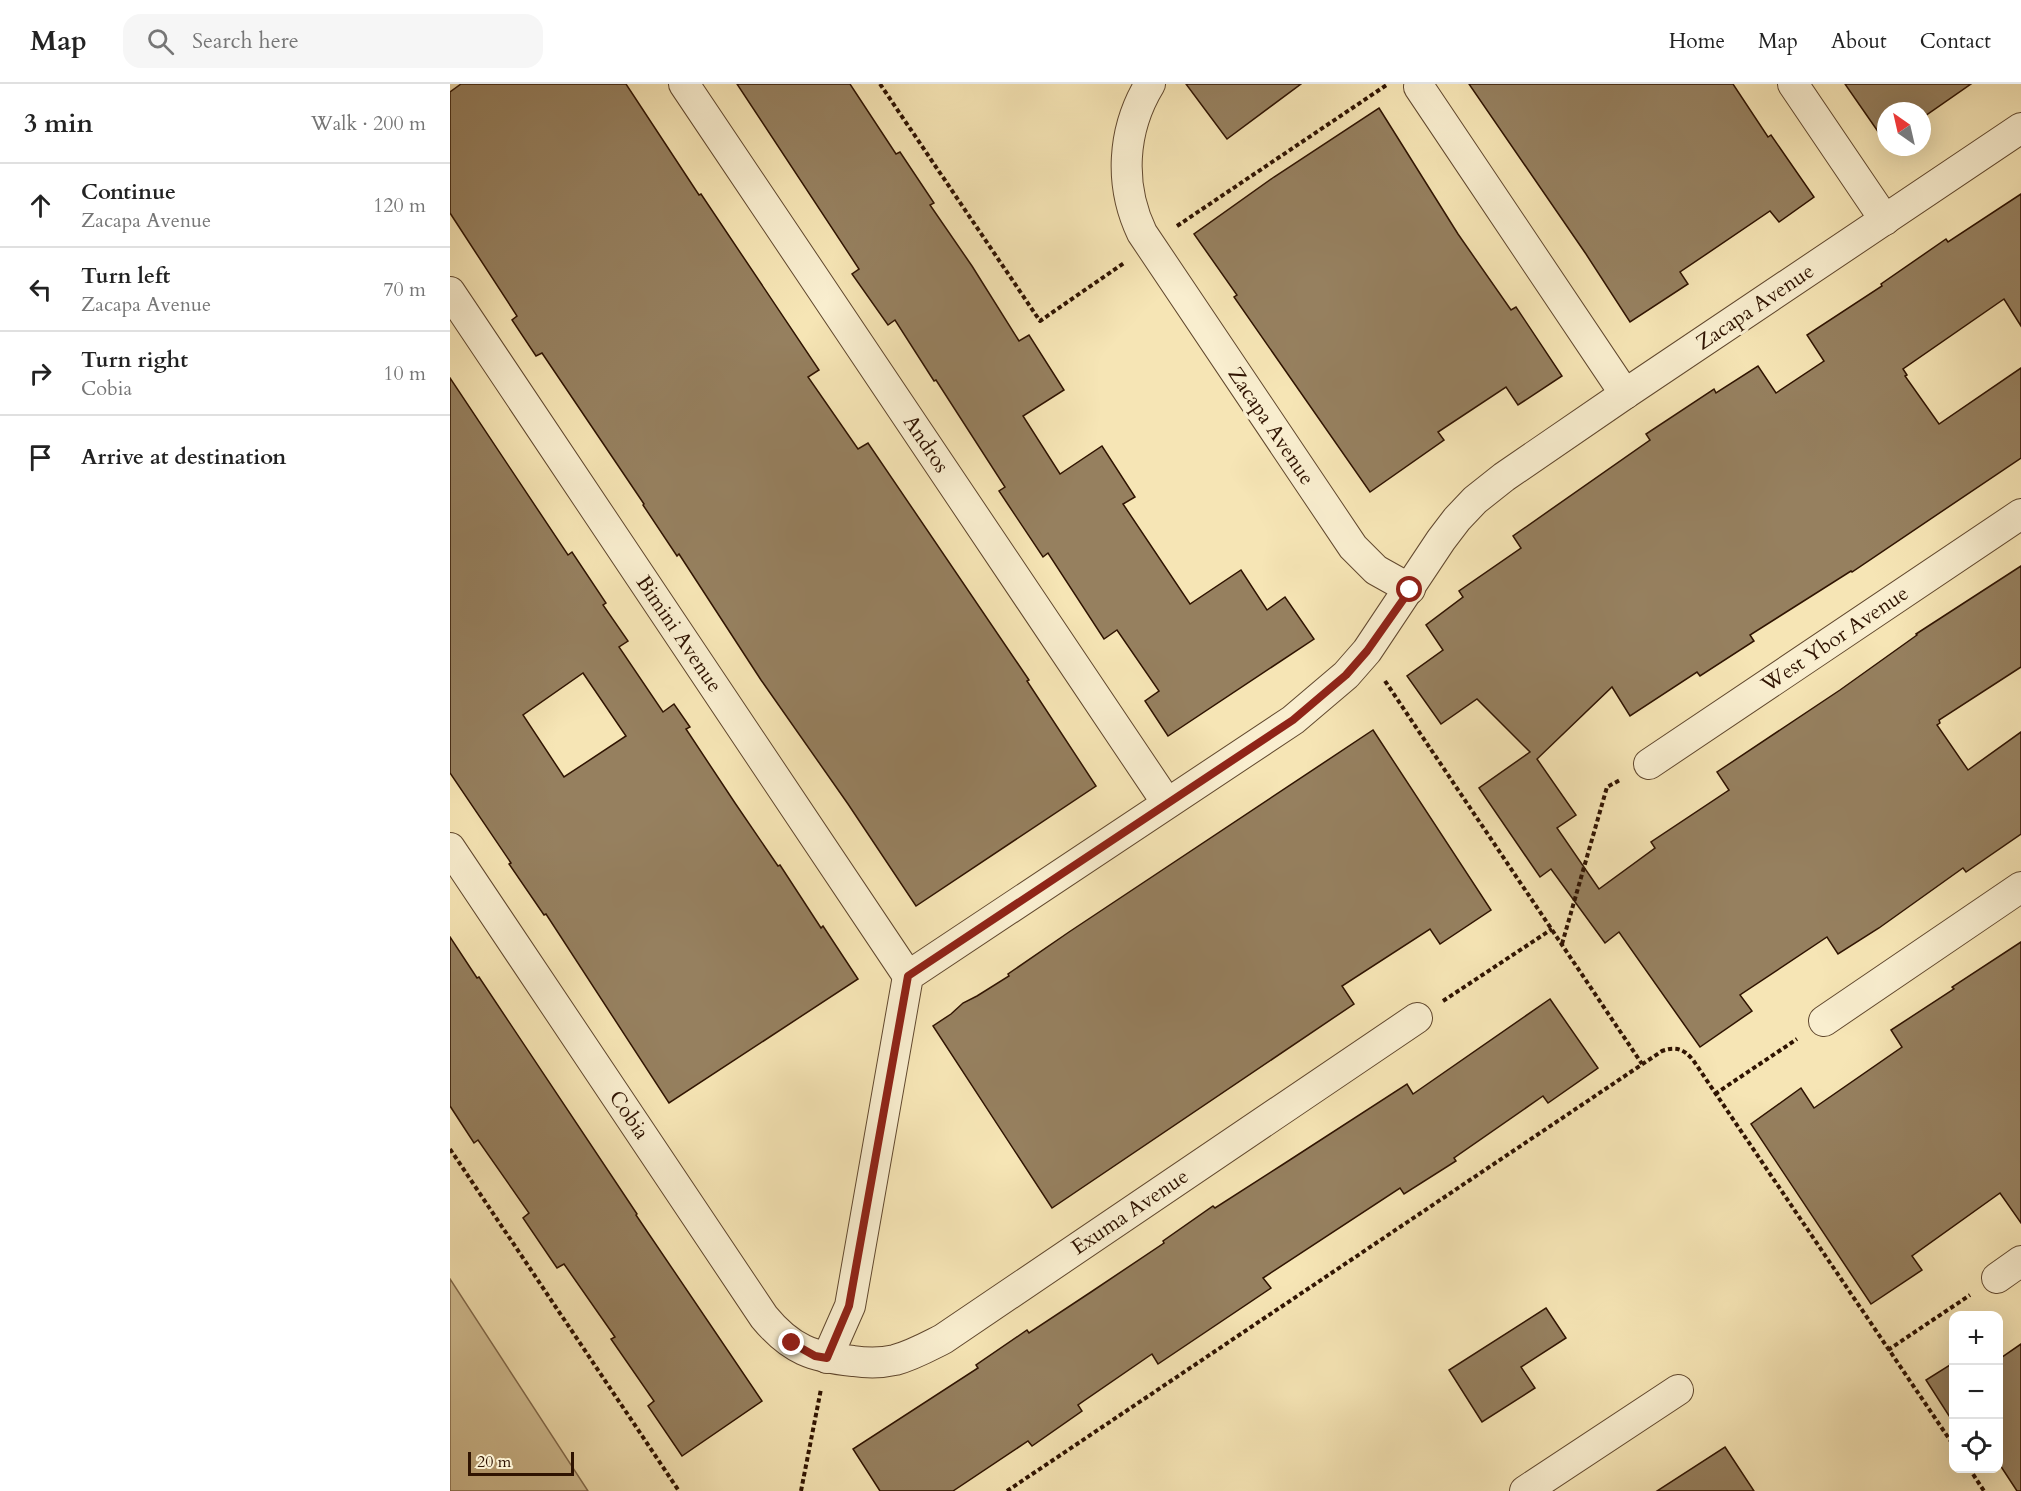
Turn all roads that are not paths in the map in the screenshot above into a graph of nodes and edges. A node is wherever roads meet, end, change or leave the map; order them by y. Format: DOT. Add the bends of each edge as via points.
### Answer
graph roads {
  1 [pos="684,84"];
  2 [pos="1150,84"];
  3 [pos="1793,84"];
  4 [pos="1419,87"];
  5 [pos="2021,128"];
  6 [pos="1885,220"];
  7 [pos="450,292"];
  8 [pos="1625,393"];
  9 [pos="2021,514"];
  10 [pos="1410,590"];
  11 [pos="1649,764"];
  12 [pos="1167,803"];
  13 [pos="450,848"];
  14 [pos="2021,887"];
  15 [pos="908,976"];
  16 [pos="1417,1018"];
  17 [pos="1824,1021"];
  18 [pos="827,1358"];
  19 [pos="1678,1390"];
  20 [pos="1525,1491"];
  1 -- 12 [label="street, Andros"];
  2 -- 10 [label="street, Zacapa Avenue" via="1137,110 1126,169 1130,204 1149,245 1353,547 1376,570"];
  3 -- 6 [label="street"];
  4 -- 8 [label="street"];
  5 -- 6 [label="street, Zacapa Avenue"];
  6 -- 8 [label="street, Zacapa Avenue"];
  7 -- 15 [label="street, Bimini Avenue"];
  8 -- 10 [label="street, Zacapa Avenue" via="1475,500 1441,540"];
  9 -- 11 [label="street, West Ybor Avenue"];
  10 -- 12 [label="street, Zacapa Avenue" via="1346,675 1293,720"];
  12 -- 15 [label="street, Zacapa Avenue"];
  13 -- 18 [label="street, Cobia" via="765,1317 777,1333 792,1343"];
  14 -- 17 [label="street"];
  15 -- 18 [label="street" via="849,1306"];
  16 -- 18 [label="street, Exuma Avenue" via="943,1339 893,1360 867,1363"];
  19 -- 20 [label="street"];
}
